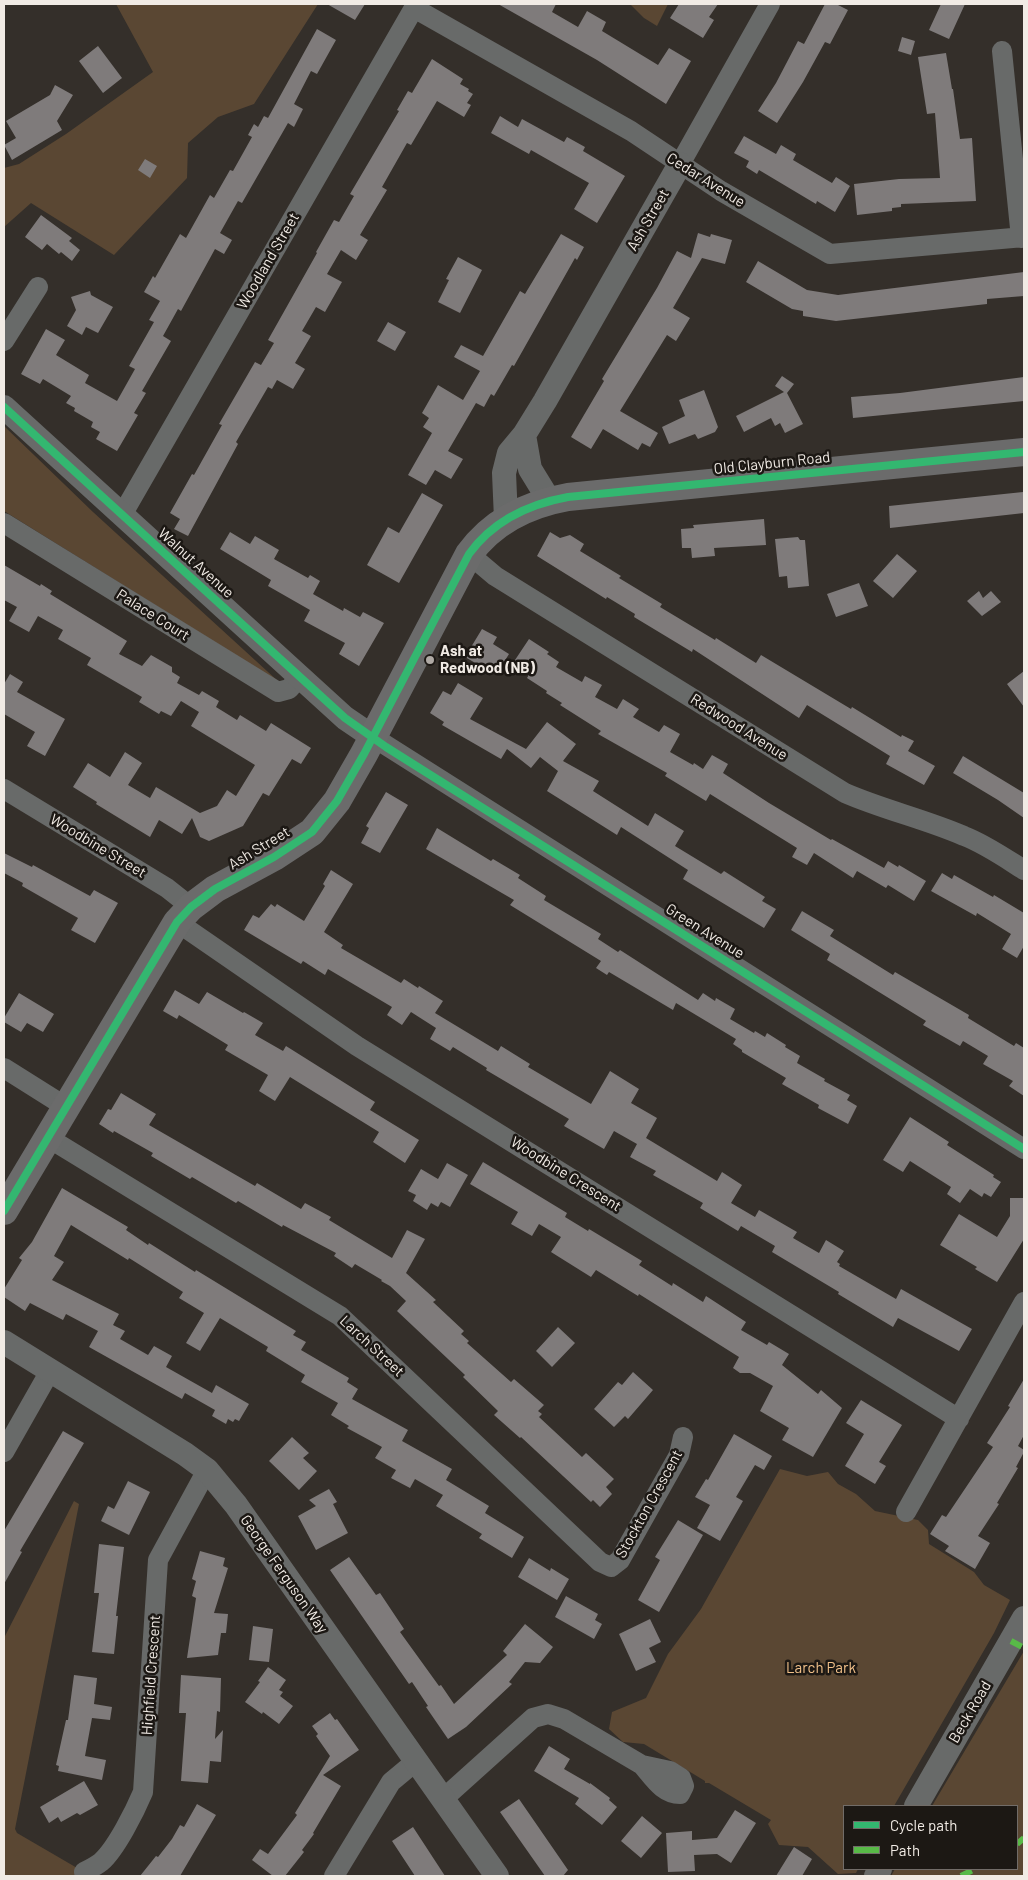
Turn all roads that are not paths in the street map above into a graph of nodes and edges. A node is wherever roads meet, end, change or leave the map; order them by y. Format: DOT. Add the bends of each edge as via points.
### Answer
graph roads {
  1 [pos="770,4"];
  2 [pos="414,8"];
  3 [pos="1002,51"];
  4 [pos="680,164"];
  5 [pos="1023,237"];
  6 [pos="38,287"];
  7 [pos="4,341"];
  8 [pos="4,407"];
  9 [pos="524,435"];
  10 [pos="1024,452"];
  11 [pos="527,509"];
  12 [pos="122,515"];
  13 [pos="4,523"];
  14 [pos="469,554"];
  15 [pos="300,677"];
  16 [pos="372,737"];
  17 [pos="4,789"];
  18 [pos="1024,870"];
  19 [pos="184,915"];
  20 [pos="4,1068"];
  21 [pos="66,1107"];
  22 [pos="47,1137"];
  23 [pos="1024,1149"];
  24 [pos="4,1211"];
  25 [pos="1024,1302"];
  26 [pos="4,1342"];
  27 [pos="50,1371"];
  28 [pos="959,1419"];
  29 [pos="683,1437"];
  30 [pos="4,1452"];
  31 [pos="207,1470"];
  32 [pos="906,1512"];
  33 [pos="611,1568"];
  34 [pos="1024,1618"];
  35 [pos="415,1762"];
  36 [pos="670,1771"];
  37 [pos="443,1799"];
  38 [pos="917,1805"];
  39 [pos="84,1872"];
  40 [pos="334,1876"];
  41 [pos="496,1876"];
  1 -- 4 [label="street, Ash Street"];
  2 -- 4 [label="street, Cedar Avenue" via="631,131"];
  2 -- 12 [label="street, Woodland Street"];
  3 -- 5 [label="street"];
  4 -- 5 [label="street, Cedar Avenue" via="830,254"];
  4 -- 9 [label="street, Ash Street"];
  6 -- 7 [label="street"];
  8 -- 12 [label="street, Walnut Avenue"];
  9 -- 11 [label="street" via="530,470"];
  9 -- 11 [label="street, Ash Street" via="509,453 504,473"];
  10 -- 11 [label="main road, Old Clayburn Road" via="578,496"];
  11 -- 14 [label="main road, Ash Street" via="486,534"];
  12 -- 15 [label="street, Walnut Avenue"];
  13 -- 15 [label="street, Palace Court" via="278,692 289,689"];
  14 -- 16 [label="main road, Ash Street"];
  14 -- 18 [label="street, Redwood Avenue" via="495,576 845,793 965,836"];
  15 -- 16 [label="street, Walnut Avenue"];
  16 -- 19 [label="main road, Ash Street" via="336,801 312,832 215,889"];
  16 -- 23 [label="street, Green Avenue"];
  17 -- 19 [label="street, Woodbine Street" via="167,888"];
  19 -- 21 [label="main road, Ash Street"];
  19 -- 28 [label="street, Woodbine Crescent" via="357,1046"];
  20 -- 21 [label="street"];
  21 -- 22 [label="main road, Ash Street"];
  22 -- 24 [label="main road, Ash Street"];
  22 -- 33 [label="street, Larch Street" via="340,1316 600,1562"];
  25 -- 28 [label="street"];
  26 -- 27 [label="street, George Ferguson Way"];
  27 -- 30 [label="street"];
  27 -- 31 [label="street, George Ferguson Way"];
  28 -- 32 [label="street"];
  29 -- 33 [label="street, Stockton Crescent" via="680,1455 620,1560"];
  31 -- 35 [label="street, George Ferguson Way" via="247,1521"];
  31 -- 39 [label="street, Highfield Crescent" via="158,1560 143,1792 109,1854"];
  34 -- 38 [label="street, Beck Road"];
  35 -- 37 [label="street, George Ferguson Way"];
  35 -- 40 [label="street" via="391,1782"];
  36 -- 37 [label="street" via="642,1765 564,1719 548,1714 533,1718"];
  37 -- 41 [label="street, George Ferguson Way"];
}
